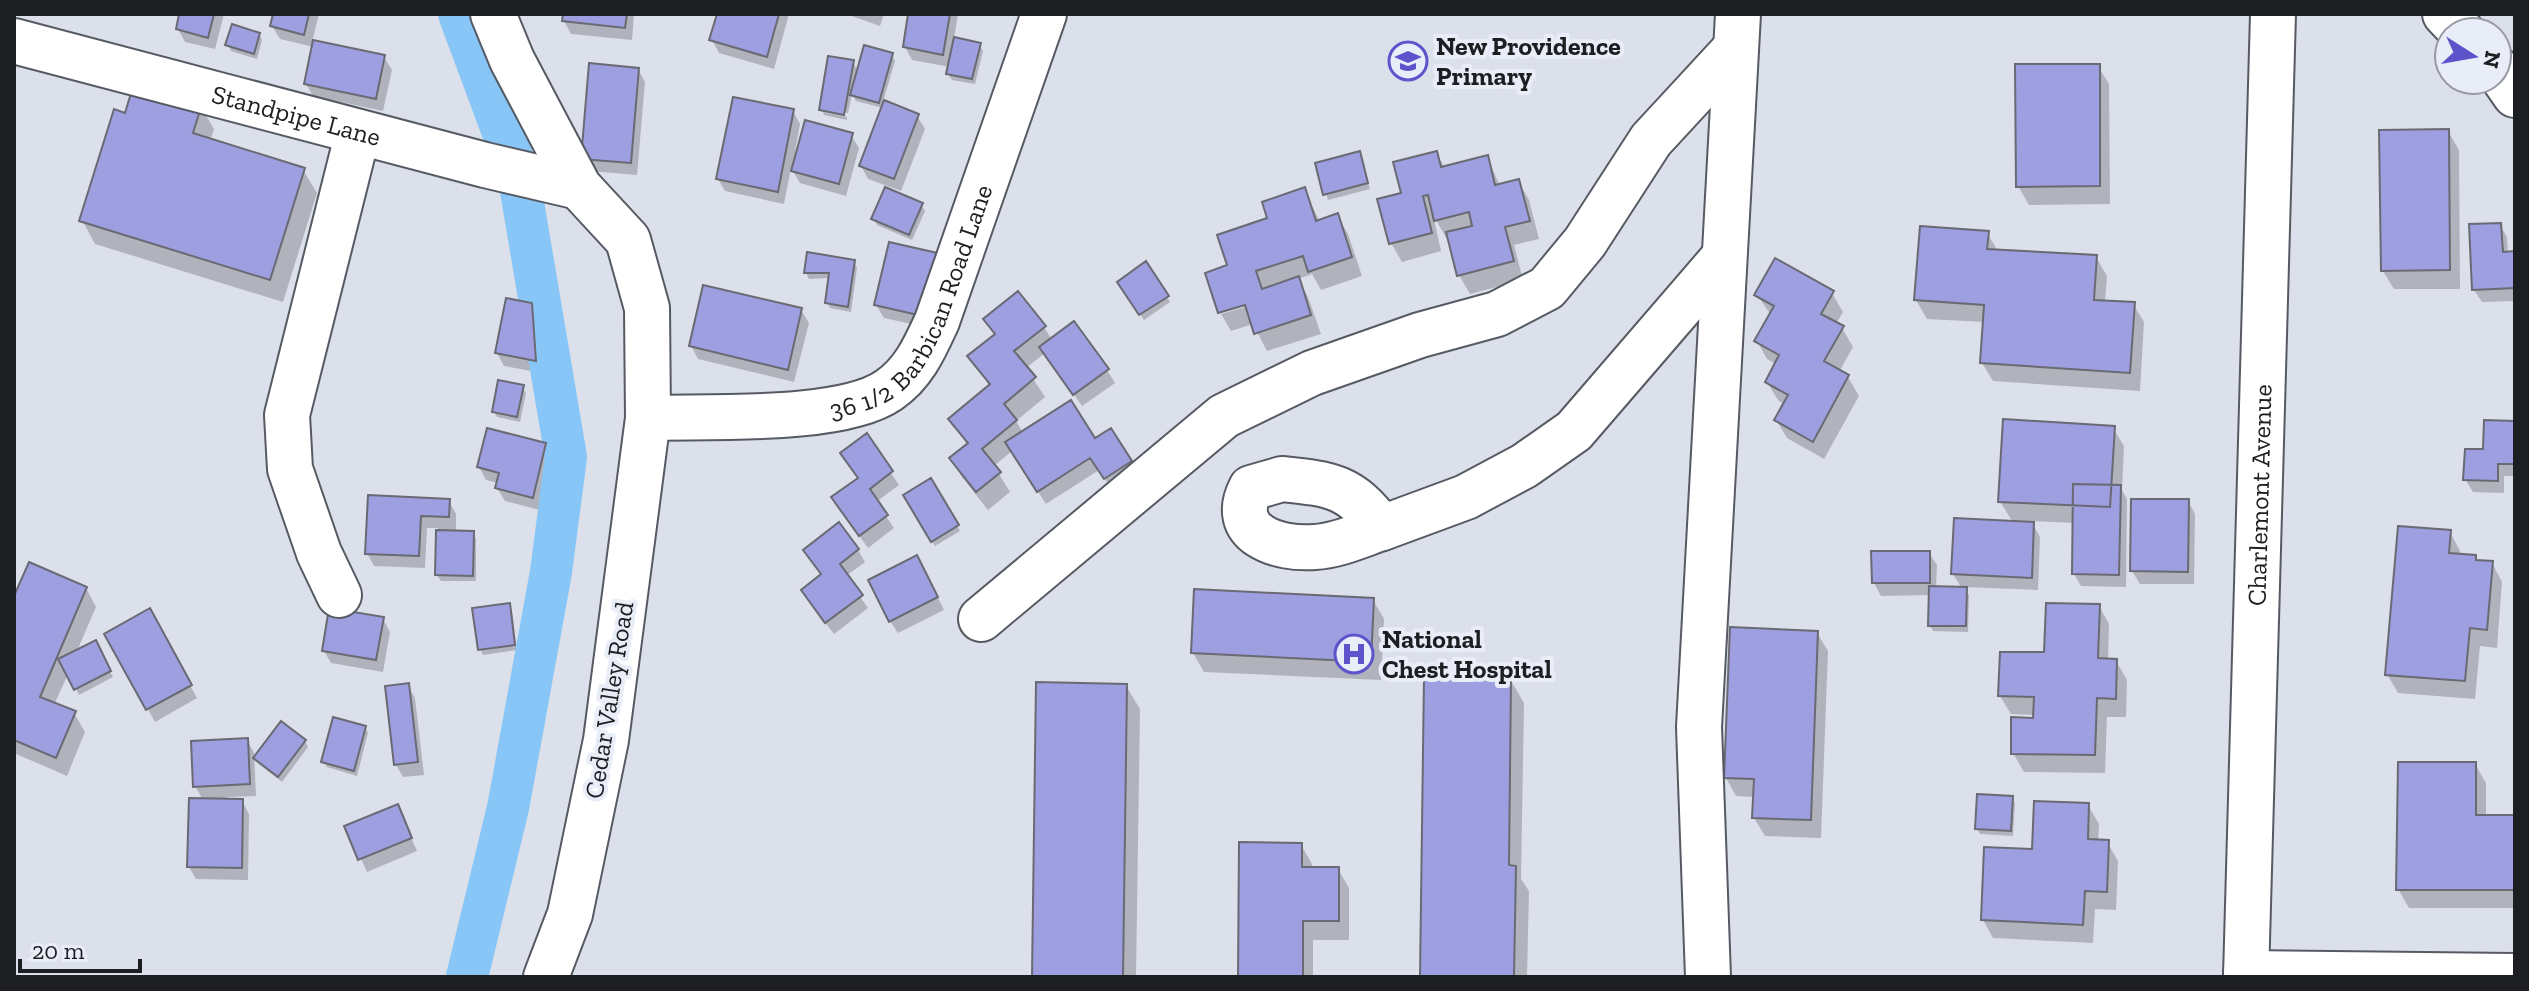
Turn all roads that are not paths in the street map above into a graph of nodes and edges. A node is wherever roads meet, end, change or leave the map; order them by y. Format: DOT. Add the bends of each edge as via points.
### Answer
graph roads {
  1 [pos="493,14"];
  2 [pos="1044,14"];
  3 [pos="2273,14"];
  4 [pos="1737,31"];
  5 [pos="14,41"];
  6 [pos="358,132"];
  7 [pos="579,187"];
  8 [pos="1724,257"];
  9 [pos="648,418"];
  10 [pos="1382,528"];
  11 [pos="339,595"];
  12 [pos="981,619"];
  13 [pos="2246,975"];
  14 [pos="2515,976"];
  15 [pos="546,977"];
  16 [pos="1708,977"];
  1 -- 7 [label="street, Cedar Valley Road"];
  2 -- 9 [label="street, 36 1/2 Barbican Road Lane" via="920,359 889,390 848,408"];
  3 -- 13 [label="street, Charlemont Avenue"];
  4 -- 8 [label="street"];
  4 -- 12 [label="street" via="1651,140 1585,242 1547,288 1497,314 1312,373 1224,416"];
  5 -- 6 [label="street, Standpipe Lane"];
  6 -- 7 [label="street, Standpipe Lane"];
  6 -- 11 [label="street" via="287,415 290,469"];
  7 -- 9 [label="street, Cedar Valley Road" via="628,240 647,308"];
  8 -- 10 [label="street" via="1574,431 1466,497"];
  8 -- 16 [label="street" via="1699,727"];
  9 -- 15 [label="street, Cedar Valley Road" via="606,740 570,914"];
  13 -- 14 [label="street"];
}
